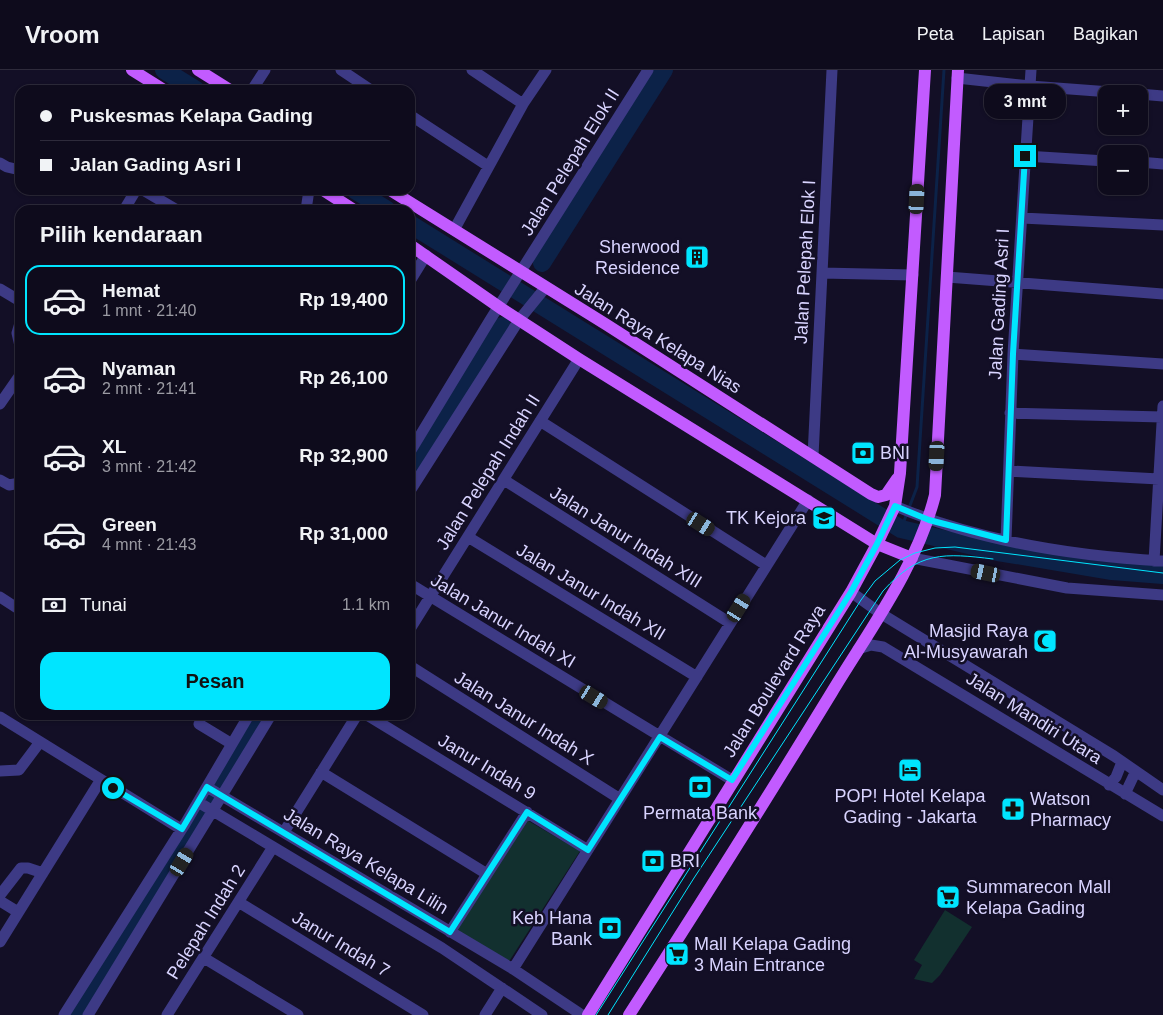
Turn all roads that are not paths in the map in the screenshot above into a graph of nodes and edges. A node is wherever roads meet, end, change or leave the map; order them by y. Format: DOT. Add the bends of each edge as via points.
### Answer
graph roads {
  1 [pos="132,70"];
  2 [pos="198,70"];
  3 [pos="265,70"];
  4 [pos="341,70"];
  5 [pos="472,70"];
  6 [pos="546,70"];
  7 [pos="648,70"];
  8 [pos="832,70"];
  9 [pos="925,70"];
  10 [pos="1031,70"];
  11 [pos="957,74"];
  12 [pos="156,85"];
  13 [pos="222,85"];
  14 [pos="255,85"];
  15 [pos="364,85"];
  16 [pos="1030,86"];
  17 [pos="1098,91"];
  18 [pos="1148,95"];
  19 [pos="1163,96"];
  20 [pos="523,104"];
  21 [pos="415,118"];
  22 [pos="1025,156"];
  23 [pos="1098,160"];
  24 [pos="0,163"];
  25 [pos="1148,163"];
  26 [pos="1163,164"];
  27 [pos="488,166"];
  28 [pos="15,169"];
  29 [pos="152,195"];
  30 [pos="331,195"];
  31 [pos="398,195"];
  32 [pos="169,205"];
  33 [pos="346,205"];
  34 [pos="414,205"];
  35 [pos="415,206"];
  36 [pos="1022,218"];
  37 [pos="1163,225"];
  38 [pos="454,230"];
  39 [pos="415,248"];
  40 [pos="426,255"];
  41 [pos="415,273"];
  42 [pos="822,273"];
  43 [pos="521,274"];
  44 [pos="912,275"];
  45 [pos="947,277"];
  46 [pos="1017,282"];
  47 [pos="542,288"];
  48 [pos="0,289"];
  49 [pos="1163,294"];
  50 [pos="15,298"];
  51 [pos="501,306"];
  52 [pos="520,317"];
  53 [pos="1013,354"];
  54 [pos="579,359"];
  55 [pos="1163,364"];
  56 [pos="15,382"];
  57 [pos="0,404"];
  58 [pos="1163,412"];
  59 [pos="1010,413"];
  60 [pos="540,421"];
  61 [pos="415,444"];
  62 [pos="813,456"];
  63 [pos="1009,471"];
  64 [pos="900,472"];
  65 [pos="1158,479"];
  66 [pos="504,480"];
  67 [pos="415,483"];
  68 [pos="808,500"];
  69 [pos="896,510"];
  70 [pos="924,519"];
  71 [pos="468,537"];
  72 [pos="879,540"];
  73 [pos="1006,540"];
  74 [pos="912,558"];
  75 [pos="1158,561"];
  76 [pos="766,565"];
  77 [pos="415,587"];
  78 [pos="851,592"];
  79 [pos="1163,595"];
  80 [pos="0,597"];
  81 [pos="430,597"];
  82 [pos="15,607"];
  83 [pos="880,614"];
  84 [pos="415,621"];
  85 [pos="730,623"];
  86 [pos="858,649"];
  87 [pos="415,669"];
  88 [pos="697,677"];
  89 [pos="247,720"];
  90 [pos="267,720"];
  91 [pos="354,720"];
  92 [pos="375,720"];
  93 [pos="2,722"];
  94 [pos="199,724"];
  95 [pos="660,737"];
  96 [pos="40,742"];
  97 [pos="232,744"];
  98 [pos="1122,762"];
  99 [pos="0,771"];
  100 [pos="321,772"];
  101 [pos="1138,774"];
  102 [pos="732,780"];
  103 [pos="100,781"];
  104 [pos="1109,785"];
  105 [pos="1163,790"];
  106 [pos="214,792"];
  107 [pos="1125,794"];
  108 [pos="620,799"];
  109 [pos="206,806"];
  110 [pos="527,812"];
  111 [pos="1163,816"];
  112 [pos="183,826"];
  113 [pos="284,832"];
  114 [pos="273,848"];
  115 [pos="588,850"];
  116 [pos="43,873"];
  117 [pos="487,874"];
  118 [pos="0,895"];
  119 [pos="0,901"];
  120 [pos="240,903"];
  121 [pos="18,912"];
  122 [pos="450,932"];
  123 [pos="0,942"];
  124 [pos="204,958"];
  125 [pos="513,969"];
  126 [pos="540,987"];
  127 [pos="502,988"];
  128 [pos="529,1006"];
  129 [pos="169,1014"];
  130 [pos="64,1015"];
  131 [pos="88,1015"];
  132 [pos="298,1015"];
  133 [pos="423,1015"];
  134 [pos="485,1015"];
  135 [pos="542,1015"];
  136 [pos="582,1015"];
  137 [pos="588,1015"];
  138 [pos="629,1015"];
  1 -- 12 [label="main road"];
  2 -- 13 [label="main road"];
  3 -- 14 [label="street"];
  4 -- 15 [label="street"];
  5 -- 20 [label="street"];
  6 -- 20 [label="street"];
  7 -- 43 [label="street, Jalan Pelepah Elok II"];
  8 -- 42 [label="street, Jalan Pelepah Elok I"];
  9 -- 44 [label="main road, Jalan Boulevard Raya"];
  10 -- 16 [label="street, Jalan Gading Asri I"];
  11 -- 16 [label="street"];
  11 -- 45 [label="main road"];
  16 -- 17 [label="street"];
  16 -- 22 [label="street, Jalan Gading Asri I"];
  18 -- 19 [label="street"];
  20 -- 27 [label="street"];
  21 -- 27 [label="street"];
  22 -- 23 [label="street"];
  22 -- 36 [label="street, Jalan Gading Asri I"];
  24 -- 28 [label="street"];
  25 -- 26 [label="street"];
  27 -- 38 [label="street"];
  29 -- 32 [label="street"];
  30 -- 33 [label="main road"];
  31 -- 34 [label="main road, Jalan Raya Kelapa Nias"];
  35 -- 38 [label="main road, Jalan Raya Kelapa Nias"];
  36 -- 37 [label="street"];
  36 -- 46 [label="street, Jalan Gading Asri I"];
  38 -- 43 [label="main road, Jalan Raya Kelapa Nias"];
  39 -- 40 [label="main road"];
  40 -- 41 [label="street"];
  40 -- 51 [label="main road"];
  42 -- 44 [label="street"];
  42 -- 62 [label="street, Jalan Pelepah Elok I"];
  43 -- 47 [label="main road, Jalan Raya Kelapa Nias"];
  43 -- 51 [label="street, Jalan Pelepah Elok II"];
  44 -- 64 [label="main road, Jalan Boulevard Raya"];
  45 -- 46 [label="street"];
  45 -- 70 [label="main road" via="935,495"];
  46 -- 49 [label="street"];
  46 -- 53 [label="street, Jalan Gading Asri I"];
  47 -- 52 [label="street"];
  47 -- 62 [label="main road, Jalan Raya Kelapa Nias"];
  48 -- 50 [label="street"];
  51 -- 52 [label="main road"];
  51 -- 61 [label="street, Jalan Pelepah Elok II"];
  52 -- 54 [label="main road"];
  52 -- 67 [label="street"];
  53 -- 55 [label="street"];
  53 -- 59 [label="street, Jalan Gading Asri I"];
  54 -- 60 [label="street, Jalan Pelepah Indah II"];
  54 -- 68 [label="main road"];
  56 -- 57 [label="street"];
  58 -- 59 [label="street"];
  58 -- 65 [label="street"];
  59 -- 63 [label="street, Jalan Gading Asri I"];
  60 -- 66 [label="street, Jalan Pelepah Indah II"];
  60 -- 76 [label="street"];
  62 -- 64 [label="main road, Jalan Raya Kelapa Nias" via="878,497 886,495"];
  63 -- 65 [label="street"];
  63 -- 73 [label="street, Jalan Gading Asri I"];
  64 -- 69 [label="main road, Jalan Boulevard Raya"];
  65 -- 75 [label="street"];
  66 -- 71 [label="street, Jalan Pelepah Indah II"];
  66 -- 85 [label="street, Jalan Janur Indah XIII"];
  68 -- 72 [label="main road"];
  68 -- 76 [label="street"];
  69 -- 70 [label="street"];
  69 -- 72 [label="main road, Jalan Boulevard Raya"];
  70 -- 73 [label="street"];
  70 -- 74 [label="main road" via="921,539"];
  71 -- 81 [label="street, Jalan Pelepah Indah II"];
  71 -- 88 [label="street, Jalan Janur Indah XII"];
  72 -- 74 [label="main road"];
  72 -- 78 [label="main road, Jalan Boulevard Raya"];
  73 -- 75 [label="street" via="1090,555"];
  74 -- 79 [label="street" via="1067,588"];
  74 -- 83 [label="main road"];
  76 -- 85 [label="street"];
  77 -- 81 [label="street, Jalan Janur Indah XI"];
  78 -- 83 [label="street, Jalan Mandiri Utara"];
  78 -- 102 [label="main road, Jalan Boulevard Raya"];
  80 -- 82 [label="street"];
  81 -- 84 [label="street, Jalan Pelepah Indah II"];
  81 -- 95 [label="street, Jalan Janur Indah XI"];
  83 -- 86 [label="main road"];
  83 -- 98 [label="street, Jalan Mandiri Utara"];
  85 -- 88 [label="street"];
  86 -- 104 [label="street, Jalan Mandiri Utara" via="871,645 883,647"];
  86 -- 138 [label="main road"];
  87 -- 108 [label="street, Jalan Janur Indah X"];
  88 -- 95 [label="street"];
  89 -- 97 [label="street"];
  90 -- 106 [label="street"];
  91 -- 100 [label="street"];
  92 -- 110 [label="street, Janur Indah 9"];
  93 -- 96 [label="street"];
  94 -- 97 [label="street"];
  95 -- 102 [label="street, Jalan Janur Indah XI"];
  95 -- 108 [label="street"];
  96 -- 99 [label="street" via="20,770"];
  96 -- 103 [label="street"];
  97 -- 106 [label="street"];
  98 -- 101 [label="street, Jalan Mandiri Utara"];
  98 -- 104 [label="street"];
  100 -- 113 [label="street"];
  100 -- 117 [label="street"];
  101 -- 105 [label="street, Jalan Mandiri Utara"];
  101 -- 107 [label="street" via="1134,775"];
  102 -- 137 [label="main road, Jalan Boulevard Raya"];
  103 -- 112 [label="street"];
  103 -- 116 [label="street"];
  104 -- 107 [label="street, Jalan Mandiri Utara"];
  106 -- 109 [label="street"];
  106 -- 109 [label="street"];
  106 -- 113 [label="street, Jalan Raya Kelapa Lilin"];
  107 -- 111 [label="street, Jalan Mandiri Utara"];
  108 -- 115 [label="street"];
  109 -- 112 [label="street"];
  109 -- 114 [label="street, Jalan Raya Kelapa Lilin"];
  109 -- 131 [label="street"];
  110 -- 115 [label="street, Janur Indah 9"];
  110 -- 117 [label="street"];
  112 -- 130 [label="street"];
  113 -- 122 [label="street, Jalan Raya Kelapa Lilin"];
  114 -- 120 [label="street, Pelepah Indah 2"];
  114 -- 127 [label="street, Jalan Raya Kelapa Lilin" via="442,948"];
  115 -- 125 [label="street"];
  116 -- 118 [label="street" via="21,868"];
  116 -- 121 [label="street"];
  117 -- 122 [label="street"];
  119 -- 121 [label="street"];
  120 -- 124 [label="street, Pelepah Indah 2"];
  120 -- 133 [label="street, Janur Indah 7"];
  121 -- 123 [label="street"];
  122 -- 125 [label="street, Jalan Raya Kelapa Lilin"];
  124 -- 129 [label="street, Pelepah Indah 2"];
  124 -- 132 [label="street"];
  125 -- 126 [label="street, Jalan Raya Kelapa Lilin"];
  126 -- 128 [label="street"];
  126 -- 136 [label="street, Jalan Raya Kelapa Lilin"];
  127 -- 128 [label="street, Jalan Raya Kelapa Lilin"];
  127 -- 134 [label="street"];
  128 -- 135 [label="street, Jalan Raya Kelapa Lilin"];
}
